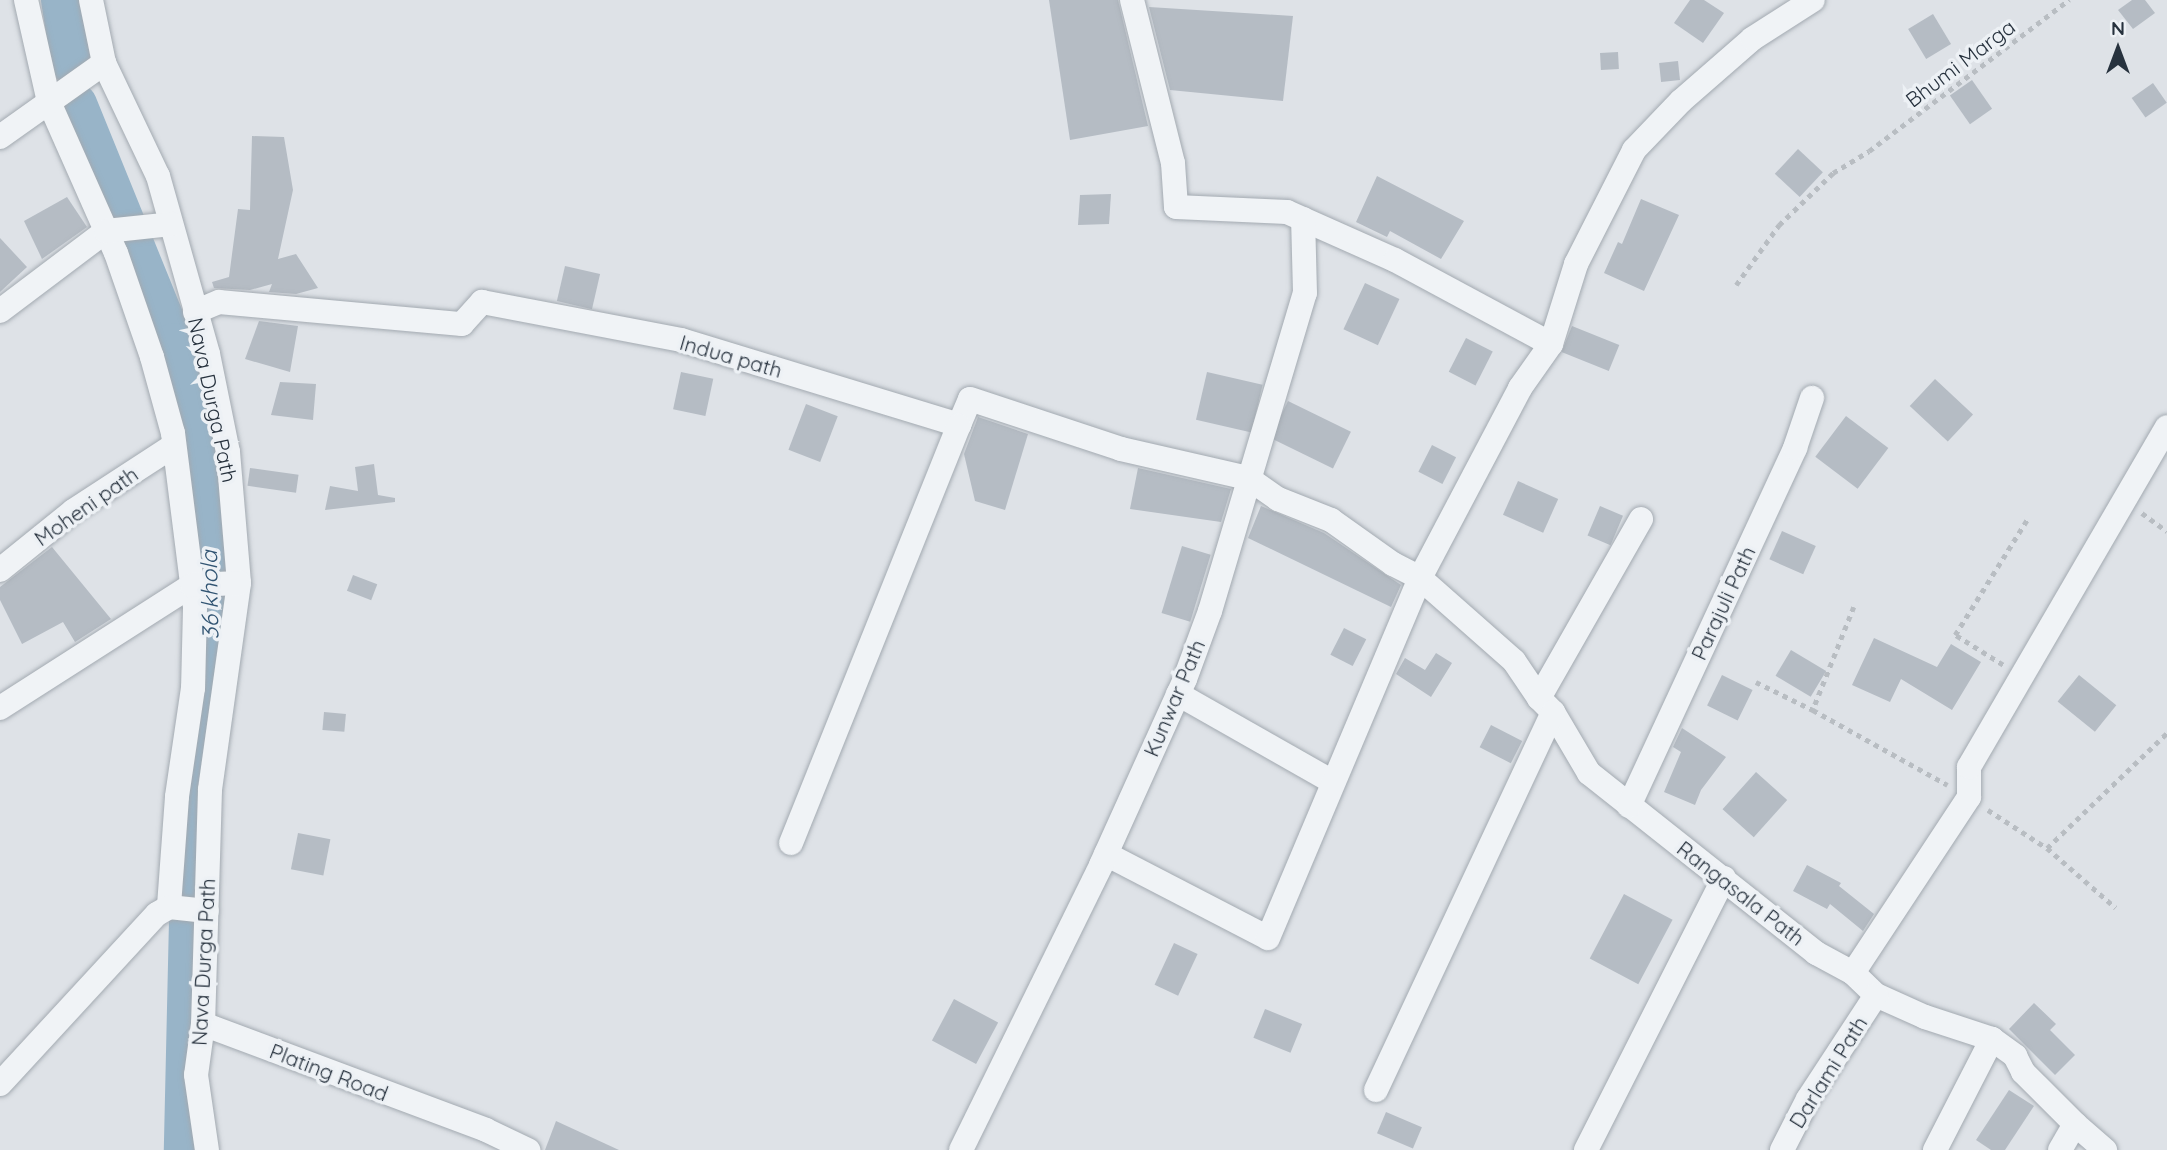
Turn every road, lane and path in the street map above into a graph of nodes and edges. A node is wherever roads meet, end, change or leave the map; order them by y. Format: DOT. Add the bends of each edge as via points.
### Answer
graph roads {
  1 [pos="26,0"];
  2 [pos="91,0"];
  3 [pos="1132,0"];
  4 [pos="1813,0"];
  5 [pos="2069,0"];
  6 [pos="104,63"];
  7 [pos="48,102"];
  8 [pos="0,136"];
  9 [pos="1303,219"];
  10 [pos="171,224"];
  11 [pos="106,231"];
  12 [pos="1735,285"];
  13 [pos="0,311"];
  14 [pos="195,312"];
  15 [pos="1551,344"];
  16 [pos="1812,398"];
  17 [pos="959,425"];
  18 [pos="2167,427"];
  19 [pos="173,446"];
  20 [pos="1248,478"];
  21 [pos="2124,500"];
  22 [pos="2028,518"];
  23 [pos="1642,519"];
  24 [pos="2167,531"];
  25 [pos="0,569"];
  26 [pos="1420,578"];
  27 [pos="239,583"];
  28 [pos="192,585"];
  29 [pos="1854,607"];
  30 [pos="2022,677"];
  31 [pos="1756,682"];
  32 [pos="1178,694"];
  33 [pos="1546,705"];
  34 [pos="0,708"];
  35 [pos="1813,710"];
  36 [pos="2167,733"];
  37 [pos="1333,782"];
  38 [pos="1969,797"];
  39 [pos="1629,806"];
  40 [pos="791,843"];
  41 [pos="2047,848"];
  42 [pos="1106,853"];
  43 [pos="1724,877"];
  44 [pos="169,907"];
  45 [pos="2116,908"];
  46 [pos="207,911"];
  47 [pos="1853,973"];
  48 [pos="1876,995"];
  49 [pos="203,1024"];
  50 [pos="1992,1039"];
  51 [pos="0,1084"];
  52 [pos="1376,1090"];
  53 [pos="2075,1125"];
  54 [pos="206,1150"];
  55 [pos="528,1150"];
  56 [pos="961,1150"];
  57 [pos="1586,1150"];
  58 [pos="1782,1150"];
  59 [pos="1934,1150"];
  60 [pos="2060,1150"];
  61 [pos="2105,1150"];
  1 -- 7 [label="street"];
  2 -- 6 [label="street, Nava Durga Path"];
  3 -- 9 [label="street" via="1172,163 1176,207 1287,212"];
  4 -- 15 [label="street" via="1752,39 1634,150 1576,264"];
  5 -- 12 [label="path, Bhumi Marga" via="1869,151 1833,173 1779,225"];
  6 -- 7 [label="street"];
  6 -- 10 [label="street, Nava Durga Path" via="158,176"];
  7 -- 8 [label="street"];
  7 -- 11 [label="street"];
  9 -- 15 [label="street" via="1395,260"];
  9 -- 20 [label="street, Kunwar Path" via="1305,293"];
  10 -- 11 [label="street"];
  10 -- 14 [label="street, Nava Durga Path"];
  11 -- 13 [label="street"];
  11 -- 19 [label="street" via="152,357"];
  14 -- 17 [label="street, Indua path" via="219,302 462,324 482,302 681,340"];
  14 -- 27 [label="street, Nava Durga Path" via="228,452"];
  15 -- 26 [label="street" via="1520,388"];
  16 -- 39 [label="street, Parajuli Path" via="1795,449"];
  17 -- 20 [label="street" via="970,399 1121,449"];
  17 -- 40 [label="street"];
  18 -- 21 [label="street"];
  19 -- 25 [label="street, Moheni path" via="73,511"];
  19 -- 28 [label="street"];
  20 -- 26 [label="street, Rangasala Path" via="1278,499 1331,520"];
  20 -- 32 [label="street, Kunwar Path" via="1210,611"];
  21 -- 24 [label="path"];
  21 -- 30 [label="street"];
  22 -- 30 [label="path" via="1955,635"];
  23 -- 33 [label="street"];
  26 -- 33 [label="street, Rangasala Path" via="1514,661"];
  26 -- 37 [label="street"];
  27 -- 28 [label="street"];
  27 -- 46 [label="street, Nava Durga Path" via="210,790"];
  28 -- 34 [label="street"];
  28 -- 44 [label="street" via="193,688 177,797"];
  29 -- 35 [label="path"];
  30 -- 38 [label="street" via="1969,767"];
  31 -- 35 [label="path"];
  32 -- 37 [label="street"];
  32 -- 42 [label="street, Kunwar Path"];
  33 -- 39 [label="street, Rangasala Path" via="1589,773"];
  33 -- 52 [label="street"];
  35 -- 38 [label="path"];
  36 -- 41 [label="path"];
  37 -- 42 [label="street" via="1268,938"];
  38 -- 41 [label="path"];
  38 -- 47 [label="street"];
  39 -- 43 [label="street, Rangasala Path"];
  41 -- 45 [label="path"];
  42 -- 56 [label="street, Kunwar Path"];
  43 -- 47 [label="street, Rangasala Path" via="1816,953"];
  43 -- 57 [label="street"];
  44 -- 46 [label="street"];
  44 -- 51 [label="street" via="157,914"];
  46 -- 49 [label="street, Nava Durga Path"];
  47 -- 48 [label="street, Rangasala Path"];
  48 -- 50 [label="street, Rangasala Path"];
  48 -- 58 [label="street, Darlami Path" via="1808,1099"];
  49 -- 54 [label="street, Nava Durga Path" via="196,1075"];
  49 -- 55 [label="street, Plating Road"];
  50 -- 53 [label="street, Rangasala Path" via="2015,1056 2022,1072"];
  50 -- 59 [label="street"];
  53 -- 60 [label="street"];
  53 -- 61 [label="street, Rangasala Path"];
}
